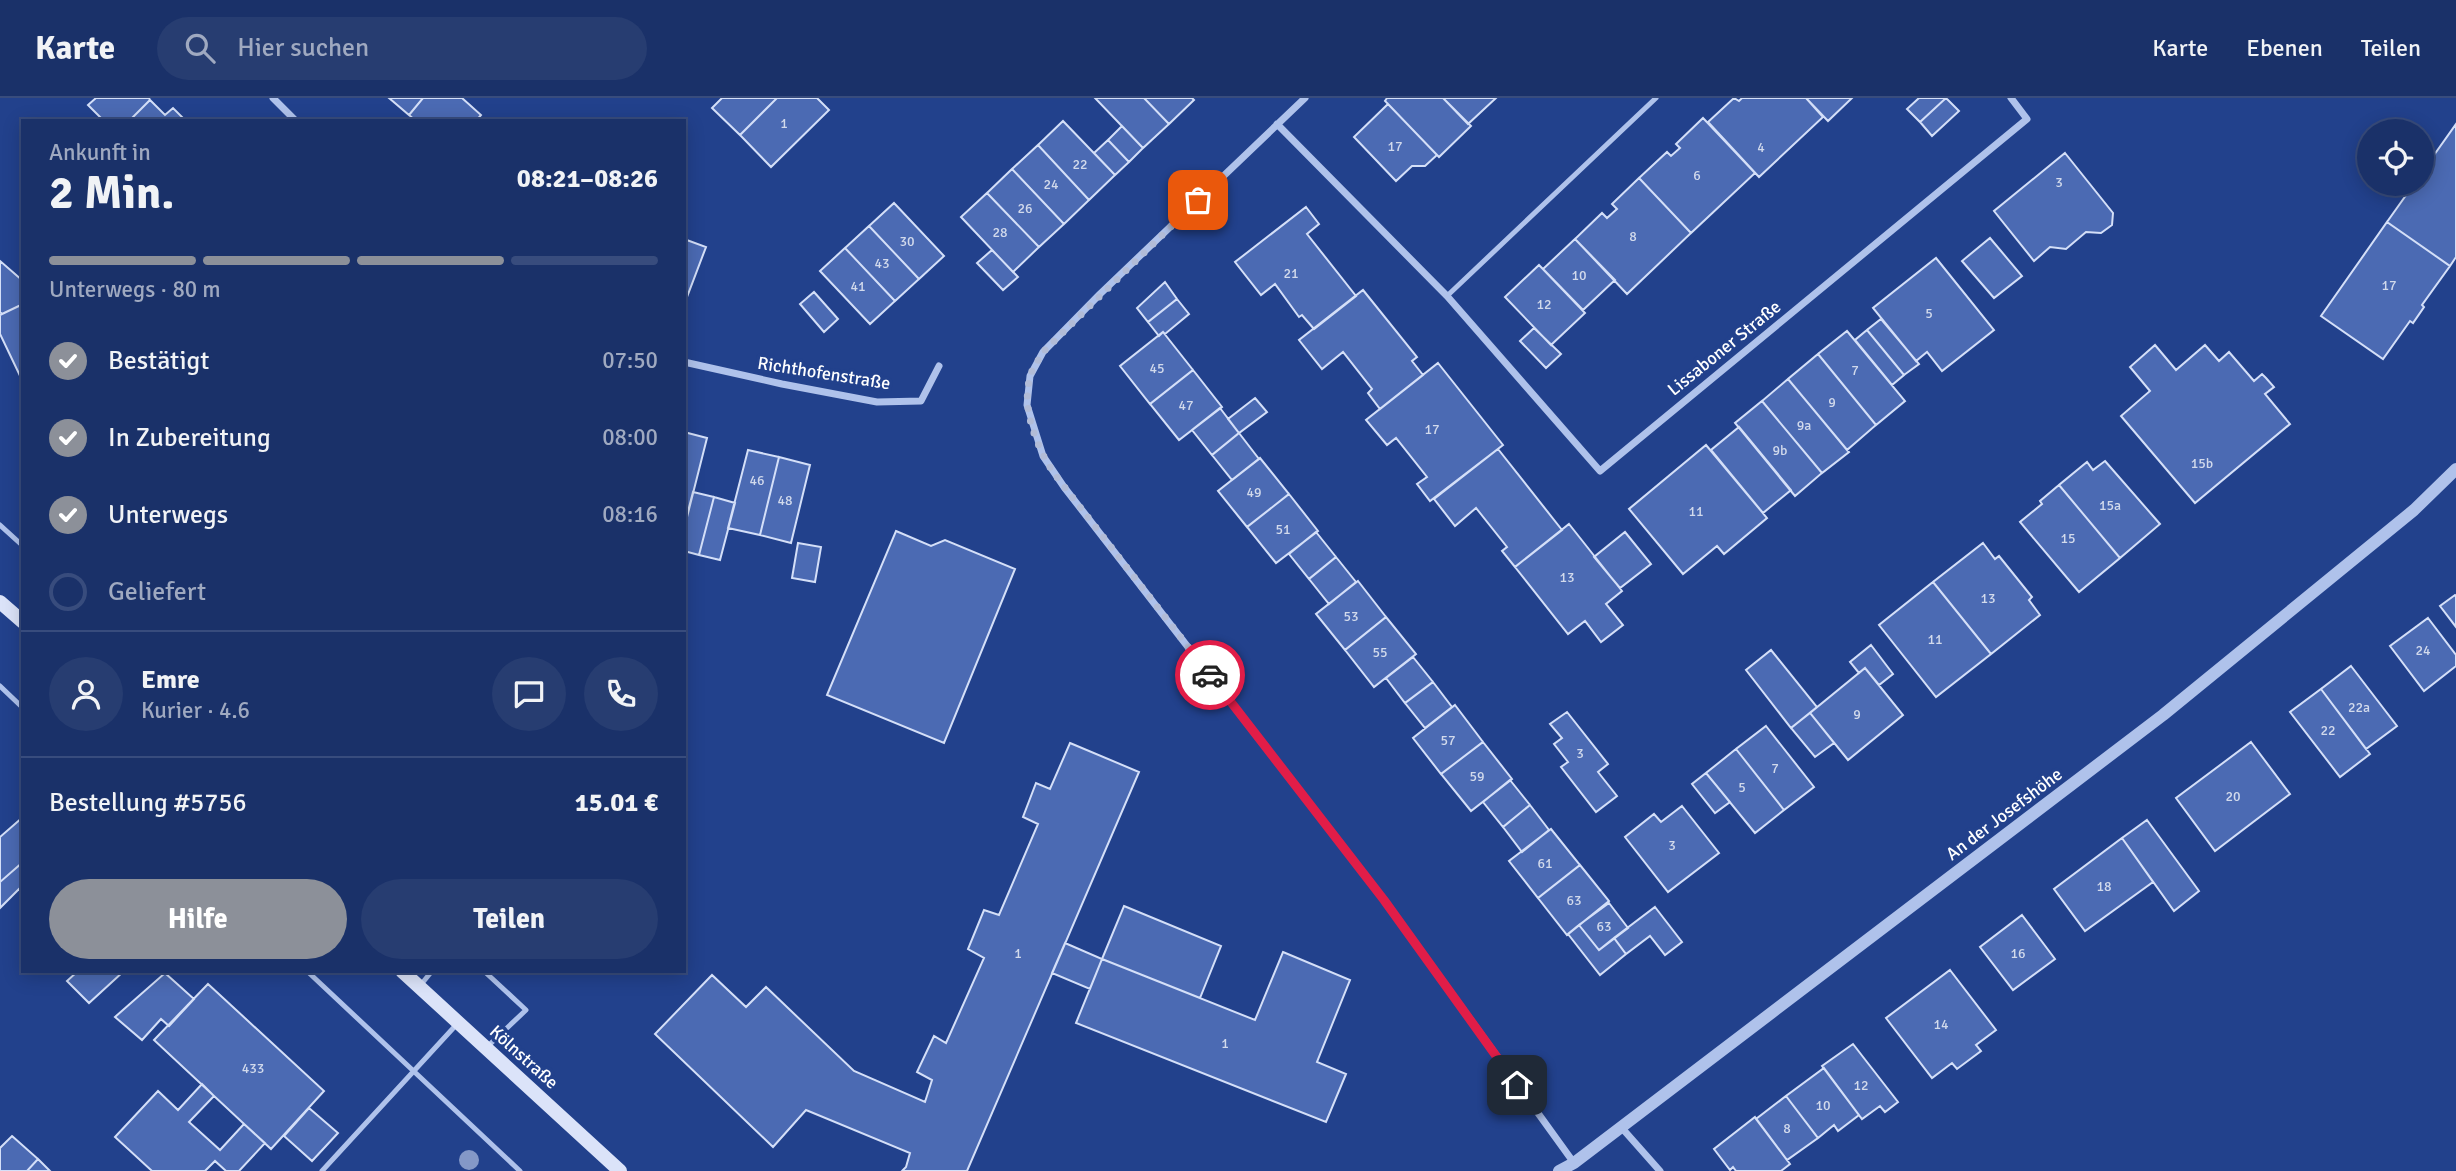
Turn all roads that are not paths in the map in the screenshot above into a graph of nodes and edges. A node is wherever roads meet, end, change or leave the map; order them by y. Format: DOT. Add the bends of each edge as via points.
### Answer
graph roads {
  1 [pos="273,98"];
  2 [pos="1305,98"];
  3 [pos="1656,98"];
  4 [pos="2011,98"];
  5 [pos="294,119"];
  6 [pos="1277,124"];
  7 [pos="1447,296"];
  8 [pos="686,362"];
  9 [pos="939,366"];
  10 [pos="2456,469"];
  11 [pos="0,524"];
  12 [pos="21,544"];
  13 [pos="0,602"];
  14 [pos="21,620"];
  15 [pos="0,686"];
  16 [pos="21,706"];
  17 [pos="309,973"];
  18 [pos="404,973"];
  19 [pos="430,973"];
  20 [pos="486,973"];
  21 [pos="419,987"];
  22 [pos="458,1023"];
  23 [pos="486,1048"];
  24 [pos="414,1071"];
  25 [pos="1620,1126"];
  26 [pos="1574,1163"];
  27 [pos="322,1171"];
  28 [pos="520,1171"];
  29 [pos="620,1171"];
  30 [pos="1559,1171"];
  31 [pos="1660,1171"];
  1 -- 5 [label="street"];
  2 -- 6 [label="street"];
  3 -- 7 [label="lane"];
  4 -- 7 [label="street, Lissaboner Straße" via="2027,119 1600,471"];
  6 -- 7 [label="street, Lissaboner Straße"];
  6 -- 26 [label="street" via="1043,352 1030,376 1027,405 1042,456 1064,487 1384,900"];
  8 -- 9 [label="street, Richthofenstraße" via="877,402 920,401"];
  10 -- 25 [label="street, An der Josefshöhe" via="2414,510 2163,715"];
  11 -- 12 [label="lane"];
  13 -- 14 [label="main road"];
  15 -- 16 [label="lane"];
  17 -- 24 [label="lane"];
  18 -- 21 [label="main road, Kölnstraße"];
  19 -- 21 [label="lane"];
  20 -- 23 [label="lane" via="526,1010"];
  21 -- 22 [label="main road, Kölnstraße"];
  22 -- 23 [label="main road, Kölnstraße"];
  22 -- 24 [label="lane"];
  23 -- 29 [label="main road, Kölnstraße"];
  24 -- 27 [label="lane"];
  24 -- 28 [label="lane"];
  25 -- 26 [label="street, An der Josefshöhe"];
  25 -- 31 [label="street"];
  26 -- 30 [label="street, An der Josefshöhe"];
}
